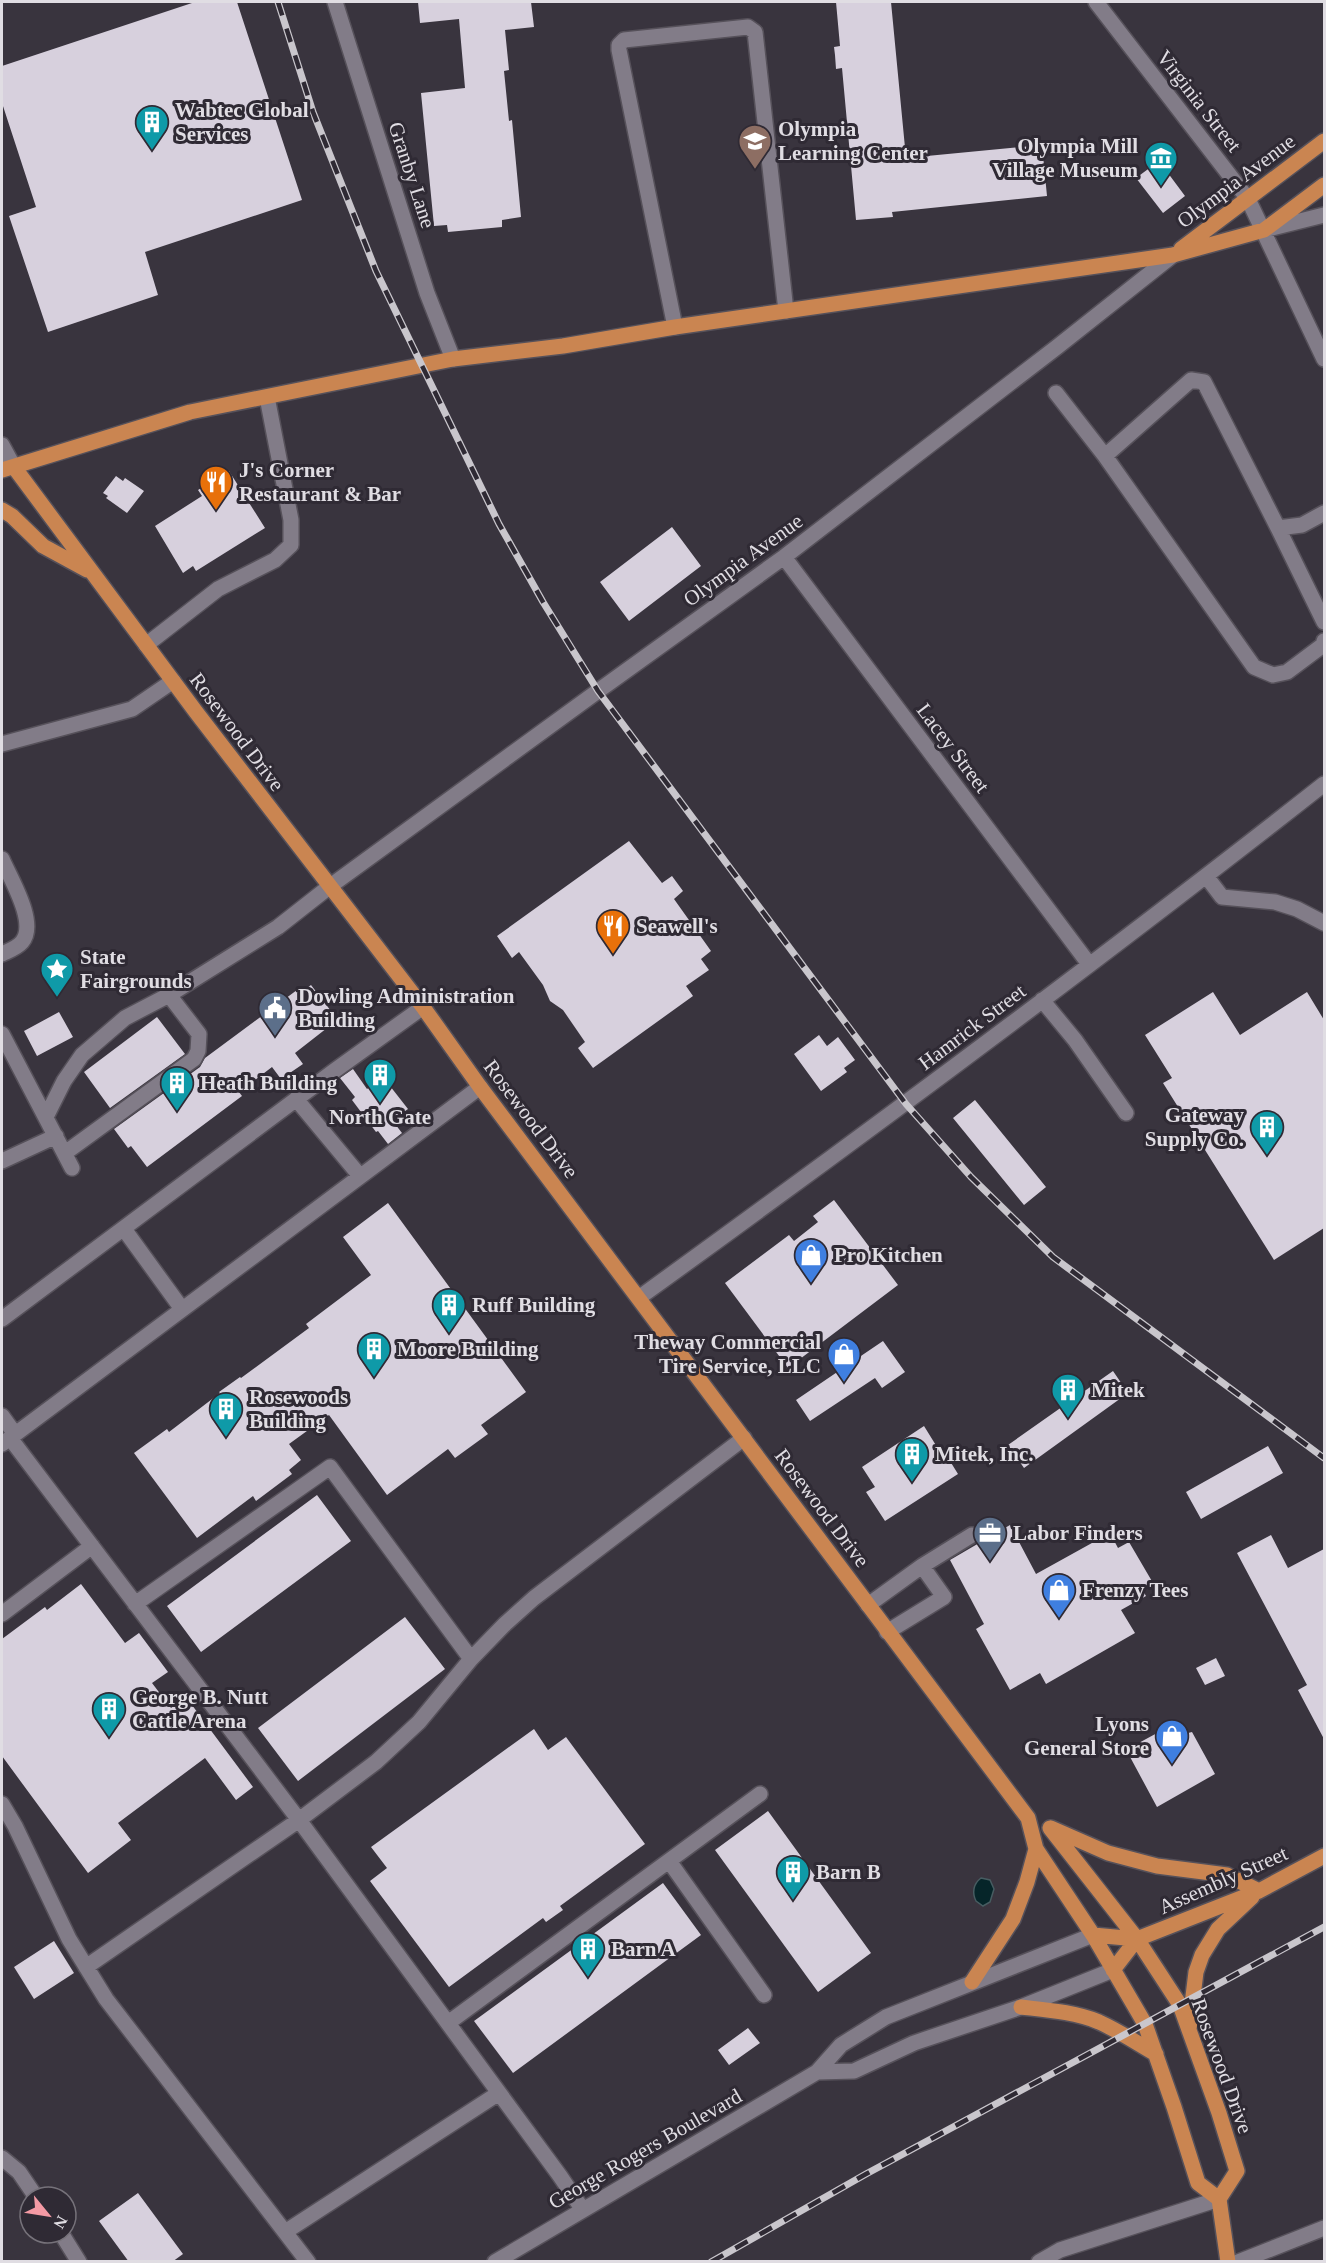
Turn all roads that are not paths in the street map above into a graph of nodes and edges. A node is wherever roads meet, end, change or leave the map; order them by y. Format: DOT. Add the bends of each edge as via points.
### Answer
graph roads {
  1 [pos="335,2"];
  2 [pos="1096,2"];
  3 [pos="1324,141"];
  4 [pos="1324,185"];
  5 [pos="1248,199"];
  6 [pos="1324,215"];
  7 [pos="1264,230"];
  8 [pos="1173,255"];
  9 [pos="786,311"];
  10 [pos="675,327"];
  11 [pos="453,359"];
  12 [pos="1324,359"];
  13 [pos="1056,393"];
  14 [pos="267,397"];
  15 [pos="2,444"];
  16 [pos="1106,456"];
  17 [pos="8,469"];
  18 [pos="2,510"];
  19 [pos="1324,513"];
  20 [pos="1278,528"];
  21 [pos="784,557"];
  22 [pos="93,573"];
  23 [pos="1324,622"];
  24 [pos="1324,641"];
  25 [pos="146,645"];
  26 [pos="173,681"];
  27 [pos="2,744"];
  28 [pos="1324,784"];
  29 [pos="2,859"];
  30 [pos="1206,876"];
  31 [pos="329,887"];
  32 [pos="1324,922"];
  33 [pos="2,954"];
  34 [pos="1089,964"];
  35 [pos="169,995"];
  36 [pos="1042,1000"];
  37 [pos="423,1007"];
  38 [pos="2,1034"];
  39 [pos="480,1087"];
  40 [pos="296,1099"];
  41 [pos="1126,1113"];
  42 [pos="46,1117"];
  43 [pos="56,1136"];
  44 [pos="65,1153"];
  45 [pos="2,1161"];
  46 [pos="72,1168"];
  47 [pos="360,1176"];
  48 [pos="124,1229"];
  49 [pos="640,1297"];
  50 [pos="183,1309"];
  51 [pos="2,1319"];
  52 [pos="2,1416"];
  53 [pos="744,1438"];
  54 [pos="9,1439"];
  55 [pos="972,1535"];
  56 [pos="92,1546"];
  57 [pos="922,1566"];
  58 [pos="135,1604"];
  59 [pos="868,1605"];
  60 [pos="2,1614"];
  61 [pos="887,1632"];
  62 [pos="471,1659"];
  63 [pos="760,1794"];
  64 [pos="4,1814"];
  65 [pos="1028,1818"];
  66 [pos="299,1820"];
  67 [pos="1050,1828"];
  68 [pos="1036,1849"];
  69 [pos="1324,1856"];
  70 [pos="669,1861"];
  71 [pos="1259,1891"];
  72 [pos="1093,1935"];
  73 [pos="1137,1939"];
  74 [pos="86,1967"];
  75 [pos="1113,1970"];
  76 [pos="972,1982"];
  77 [pos="764,1995"];
  78 [pos="1021,2007"];
  79 [pos="448,2023"];
  80 [pos="1189,2029"];
  81 [pos="1156,2054"];
  82 [pos="817,2072"];
  83 [pos="500,2093"];
  84 [pos="2,2147"];
  85 [pos="2,2158"];
  86 [pos="19,2172"];
  87 [pos="28,2185"];
  88 [pos="1220,2199"];
  89 [pos="583,2210"];
  90 [pos="1324,2228"];
  91 [pos="285,2232"];
  92 [pos="68,2245"];
  93 [pos="79,2262"];
  94 [pos="308,2262"];
  95 [pos="495,2262"];
  96 [pos="1039,2262"];
  97 [pos="1228,2262"];
  98 [pos="1238,2262"];
  1 -- 11 [label="street, Granby Lane" via="427,293"];
  2 -- 5 [label="street, Virginia Street"];
  3 -- 5 [label="main road, Olympia Avenue"];
  4 -- 7 [label="main road, Olympia Avenue"];
  5 -- 7 [label="street, Virginia Street"];
  5 -- 8 [label="main road, Olympia Avenue"];
  6 -- 7 [label="street"];
  7 -- 8 [label="main road, Olympia Avenue"];
  7 -- 12 [label="street, Virginia Street"];
  8 -- 9 [label="main road"];
  8 -- 21 [label="street, Olympia Avenue"];
  9 -- 10 [label="main road"];
  9 -- 10 [label="street" via="755,32 748,27 624,40 619,45 619,54"];
  10 -- 11 [label="main road"];
  11 -- 14 [label="main road"];
  13 -- 16 [label="street"];
  14 -- 17 [label="main road" via="190,412"];
  14 -- 25 [label="street" via="291,520 291,545 275,560 218,590"];
  15 -- 17 [label="street, Rosewood Drive"];
  16 -- 20 [label="street" via="1191,380 1204,382"];
  16 -- 24 [label="street" via="1254,667 1274,675 1287,672"];
  17 -- 22 [label="main road, Rosewood Drive"];
  18 -- 22 [label="main road" via="43,546"];
  19 -- 20 [label="street" via="1302,525"];
  20 -- 23 [label="street"];
  21 -- 31 [label="street, Olympia Avenue"];
  21 -- 34 [label="street, Lacey Street"];
  22 -- 25 [label="main road, Rosewood Drive"];
  25 -- 26 [label="main road, Rosewood Drive"];
  26 -- 27 [label="street" via="132,709"];
  26 -- 31 [label="main road, Rosewood Drive"];
  28 -- 30 [label="street, Hamrick Street"];
  29 -- 33 [label="street" via="28,923 22,942"];
  30 -- 32 [label="street" via="1222,897 1275,902"];
  30 -- 34 [label="street, Hamrick Street"];
  31 -- 35 [label="street, Olympia Avenue" via="278,927"];
  31 -- 37 [label="main road, Rosewood Drive"];
  34 -- 36 [label="street, Hamrick Street"];
  35 -- 42 [label="street, Olympia Avenue" via="125,1018 82,1055"];
  35 -- 44 [label="street" via="199,1034 194,1059"];
  36 -- 41 [label="street"];
  36 -- 49 [label="street, Hamrick Street"];
  37 -- 39 [label="main road, Rosewood Drive"];
  37 -- 40 [label="street"];
  38 -- 42 [label="street"];
  39 -- 47 [label="street"];
  39 -- 49 [label="main road, Rosewood Drive"];
  40 -- 47 [label="street"];
  40 -- 48 [label="street"];
  42 -- 43 [label="street"];
  43 -- 44 [label="street"];
  43 -- 45 [label="street"];
  44 -- 46 [label="street"];
  47 -- 50 [label="street"];
  48 -- 50 [label="street"];
  48 -- 51 [label="street"];
  49 -- 53 [label="main road, Rosewood Drive"];
  50 -- 54 [label="street"];
  52 -- 54 [label="street"];
  53 -- 59 [label="main road, Rosewood Drive"];
  53 -- 62 [label="street" via="534,1598"];
  54 -- 56 [label="street"];
  55 -- 57 [label="street"];
  56 -- 58 [label="street"];
  56 -- 60 [label="street"];
  57 -- 59 [label="street"];
  57 -- 61 [label="street" via="944,1597"];
  58 -- 62 [label="street" via="330,1467"];
  58 -- 66 [label="street"];
  59 -- 61 [label="main road, Rosewood Drive"];
  61 -- 65 [label="main road, Rosewood Drive"];
  62 -- 66 [label="street" via="399,1742"];
  63 -- 70 [label="street"];
  64 -- 74 [label="street"];
  65 -- 67 [label="main road, Rosewood Drive"];
  65 -- 68 [label="main road, Rosewood Drive"];
  66 -- 74 [label="street"];
  66 -- 79 [label="street"];
  67 -- 71 [label="main road" via="1108,1853 1156,1866 1227,1875"];
  67 -- 73 [label="main road, Rosewood Drive"];
  68 -- 72 [label="main road, Rosewood Drive"];
  68 -- 76 [label="main road" via="1013,1919"];
  69 -- 71 [label="main road, Assembly Street"];
  70 -- 77 [label="street"];
  70 -- 79 [label="street"];
  71 -- 73 [label="main road, Assembly Street"];
  71 -- 80 [label="main road" via="1218,1929 1202,1955"];
  72 -- 73 [label="main road, Assembly Street"];
  72 -- 75 [label="main road, Rosewood Drive"];
  72 -- 76 [label="street, George Rogers Boulevard"];
  73 -- 75 [label="main road"];
  73 -- 80 [label="main road, Rosewood Drive" via="1180,2005"];
  74 -- 91 [label="street" via="106,1999"];
  75 -- 78 [label="street, George Rogers Boulevard"];
  75 -- 81 [label="main road, Rosewood Drive" via="1145,2024"];
  76 -- 82 [label="street, George Rogers Boulevard" via="886,2018 841,2045"];
  78 -- 81 [label="main road" via="1097,2021"];
  78 -- 82 [label="street, George Rogers Boulevard" via="914,2043 854,2071"];
  79 -- 83 [label="street"];
  80 -- 88 [label="main road, Rosewood Drive" via="1236,2171"];
  81 -- 88 [label="main road, Rosewood Drive" via="1197,2183"];
  82 -- 89 [label="street, George Rogers Boulevard"];
  83 -- 89 [label="street"];
  83 -- 91 [label="street"];
  84 -- 86 [label="street"];
  85 -- 86 [label="street"];
  86 -- 87 [label="street"];
  88 -- 96 [label="street" via="1060,2250"];
  88 -- 97 [label="main road"];
  89 -- 95 [label="street, George Rogers Boulevard"];
  90 -- 98 [label="street"];
  91 -- 94 [label="street"];
  92 -- 93 [label="street"];
}
